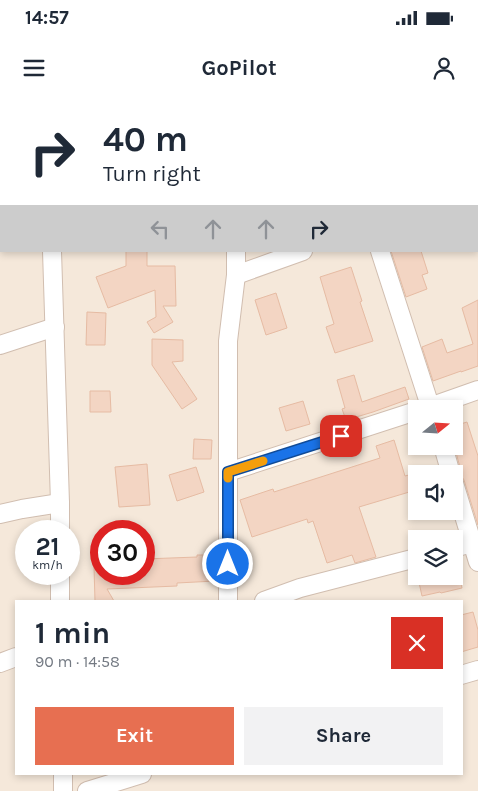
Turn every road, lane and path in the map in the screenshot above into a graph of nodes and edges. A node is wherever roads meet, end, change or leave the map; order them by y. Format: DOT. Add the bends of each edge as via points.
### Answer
graph roads {
  1 [pos="52,252"];
  2 [pos="236,252"];
  3 [pos="300,252"];
  4 [pos="380,252"];
  5 [pos="236,275"];
  6 [pos="55,327"];
  7 [pos="0,345"];
  8 [pos="478,390"];
  9 [pos="422,400"];
  10 [pos="450,400"];
  11 [pos="408,414"];
  12 [pos="228,472"];
  13 [pos="60,503"];
  14 [pos="463,508"];
  15 [pos="0,514"];
  16 [pos="60,520"];
  17 [pos="475,542"];
  18 [pos="408,560"];
  19 [pos="478,562"];
  20 [pos="60,585"];
  21 [pos="60,600"];
  22 [pos="228,600"];
  23 [pos="267,600"];
  24 [pos="15,657"];
  25 [pos="0,663"];
  26 [pos="478,670"];
  27 [pos="463,674"];
  28 [pos="63,775"];
  29 [pos="139,775"];
  30 [pos="63,791"];
  31 [pos="88,791"];
  1 -- 6 [label="street"];
  2 -- 5 [label="street"];
  3 -- 5 [label="street"];
  4 -- 9 [label="street"];
  5 -- 12 [label="street" via="228,341"];
  6 -- 7 [label="street"];
  6 -- 13 [label="street"];
  8 -- 10 [label="street"];
  11 -- 12 [label="street"];
  12 -- 22 [label="street"];
  13 -- 15 [label="street"];
  13 -- 16 [label="street"];
  14 -- 17 [label="street"];
  17 -- 19 [label="street"];
  18 -- 23 [label="street" via="300,588"];
  20 -- 21 [label="street"];
  24 -- 25 [label="street"];
  26 -- 27 [label="street"];
  28 -- 30 [label="street"];
  29 -- 31 [label="street"];
}
